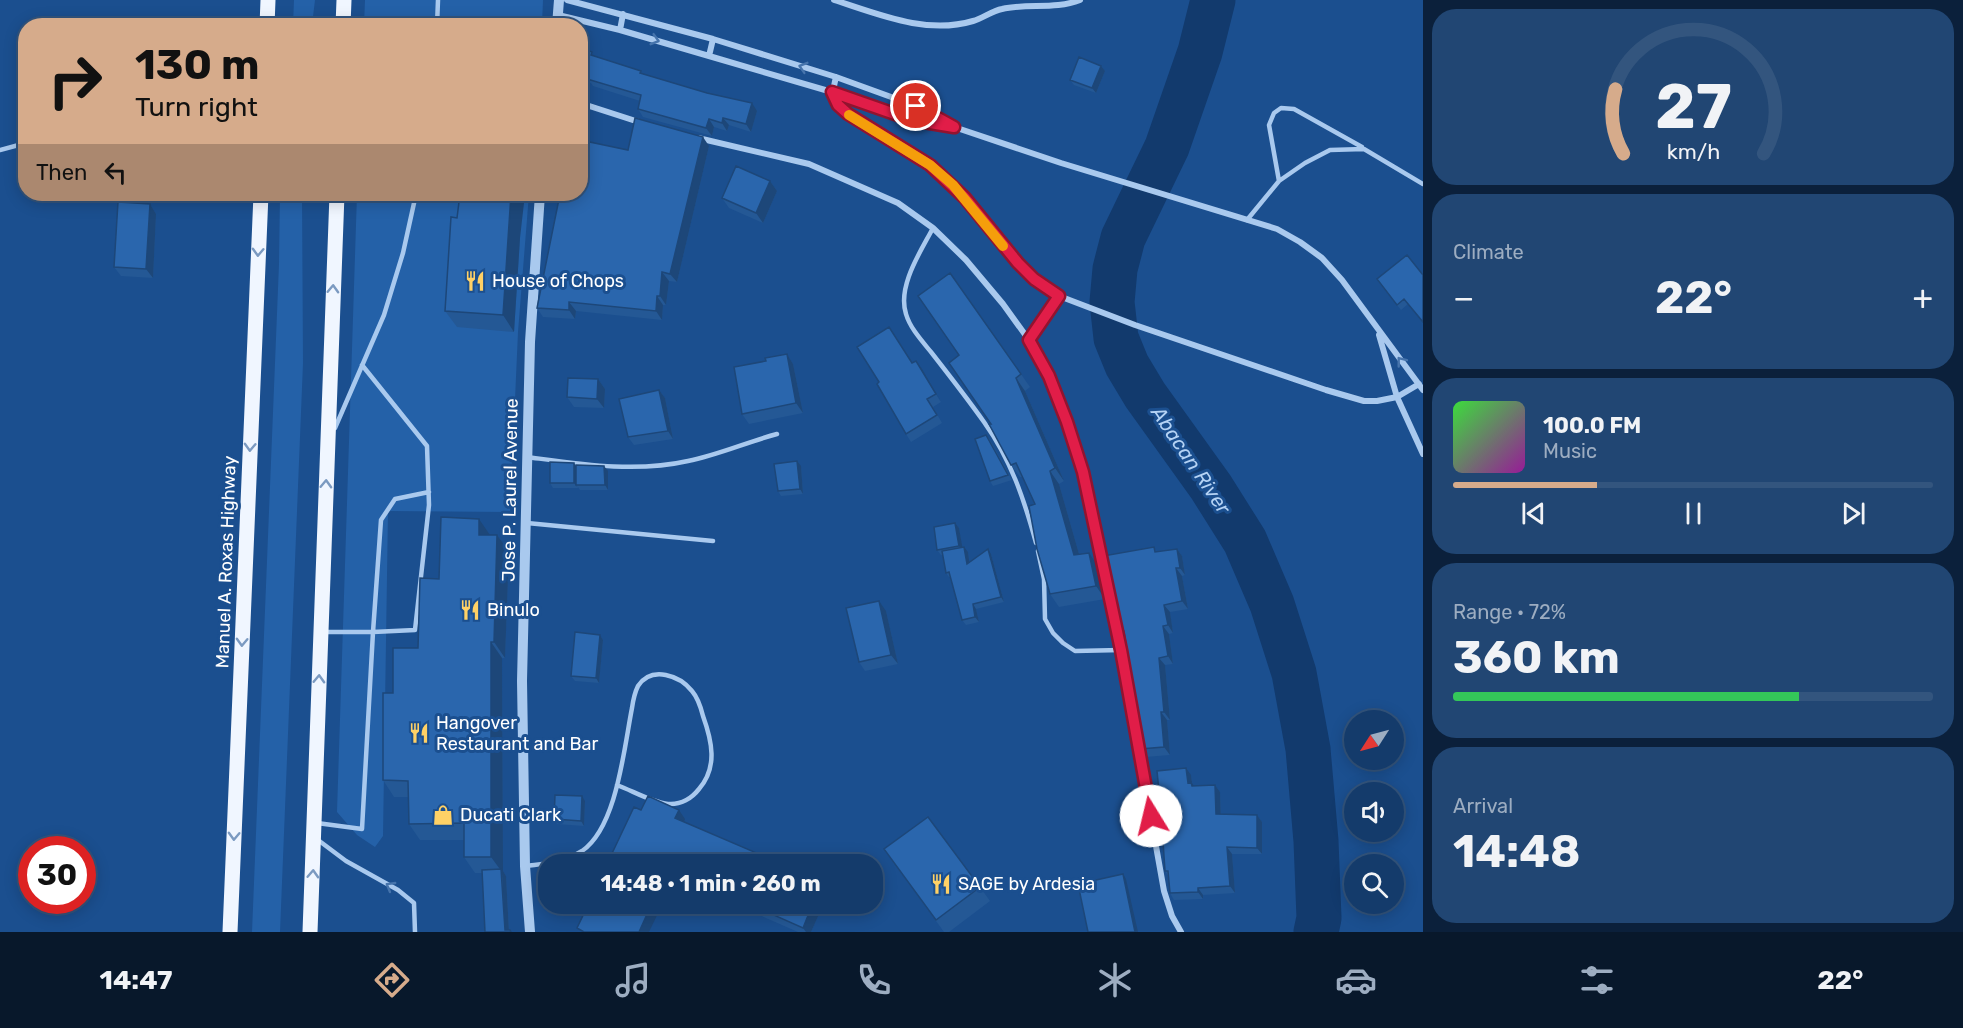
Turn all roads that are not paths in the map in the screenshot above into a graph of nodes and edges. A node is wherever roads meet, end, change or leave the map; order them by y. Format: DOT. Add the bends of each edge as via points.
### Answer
graph roads {
  1 [pos="268,0"];
  2 [pos="344,0"];
  3 [pos="438,0"];
  4 [pos="559,0"];
  5 [pos="567,0"];
  6 [pos="834,0"];
  7 [pos="1080,0"];
  8 [pos="623,14"];
  9 [pos="267,18"];
  10 [pos="343,18"];
  11 [pos="437,18"];
  12 [pos="557,18"];
  13 [pos="588,25"];
  14 [pos="620,30"];
  15 [pos="713,39"];
  16 [pos="709,56"];
  17 [pos="836,78"];
  18 [pos="867,88"];
  19 [pos="832,92"];
  20 [pos="863,102"];
  21 [pos="588,106"];
  22 [pos="650,125"];
  23 [pos="954,127"];
  24 [pos="688,135"];
  25 [pos="18,145"];
  26 [pos="1364,149"];
  27 [pos="0,150"];
  28 [pos="1279,181"];
  29 [pos="1423,184"];
  30 [pos="261,201"];
  31 [pos="337,201"];
  32 [pos="415,201"];
  33 [pos="540,201"];
  34 [pos="1247,220"];
  35 [pos="933,228"];
  36 [pos="1059,296"];
  37 [pos="1378,332"];
  38 [pos="1029,340"];
  39 [pos="362,365"];
  40 [pos="1421,382"];
  41 [pos="1423,390"];
  42 [pos="1397,397"];
  43 [pos="777,434"];
  44 [pos="328,444"];
  45 [pos="1423,454"];
  46 [pos="527,457"];
  47 [pos="429,492"];
  48 [pos="525,523"];
  49 [pos="713,541"];
  50 [pos="321,632"];
  51 [pos="373,632"];
  52 [pos="1121,650"];
  53 [pos="617,785"];
  54 [pos="315,830"];
  55 [pos="525,866"];
  56 [pos="230,932"];
  57 [pos="310,932"];
  58 [pos="415,932"];
  59 [pos="530,932"];
  60 [pos="1181,932"];
  1 -- 9 [label="main road"];
  2 -- 10 [label="main road"];
  3 -- 11 [label="lane"];
  4 -- 12 [label="street"];
  5 -- 8 [label="street"];
  6 -- 7 [label="street" via="909,23 935,26 972,22 1002,9 1060,6"];
  8 -- 14 [label="street"];
  8 -- 15 [label="street"];
  13 -- 14 [label="street"];
  14 -- 16 [label="street, one-way"];
  15 -- 16 [label="street"];
  17 -- 15 [label="street, one-way"];
  16 -- 19 [label="street"];
  17 -- 18 [label="street"];
  17 -- 19 [label="street"];
  18 -- 20 [label="street"];
  18 -- 23 [label="street" via="916,106"];
  19 -- 20 [label="street"];
  19 -- 36 [label="street" via="848,114 930,165 953,185 1018,263"];
  20 -- 23 [label="street" via="912,120"];
  21 -- 22 [label="street"];
  23 -- 34 [label="street"];
  24 -- 35 [label="street" via="810,164 897,203"];
  25 -- 27 [label="lane"];
  26 -- 28 [label="lane" via="1330,150"];
  26 -- 28 [label="lane" via="1294,109 1281,108 1269,125"];
  26 -- 29 [label="lane"];
  28 -- 34 [label="lane"];
  30 -- 56 [label="main road, Manuel A. Roxas Highway, one-way"];
  44 -- 31 [label="main road, one-way"];
  32 -- 39 [label="lane" via="404,254"];
  33 -- 46 [label="street, Jose P. Laurel Avenue"];
  34 -- 37 [label="street" via="1277,229 1322,258"];
  35 -- 38 [label="street" via="966,260"];
  35 -- 52 [label="lane" via="910,272 906,313 1009,462 1024,497 1036,543 1044,579 1045,619 1053,633 1075,651"];
  36 -- 38 [label="street"];
  36 -- 42 [label="street" via="1351,398 1371,401"];
  40 -- 37 [label="street, one-way"];
  37 -- 42 [label="street"];
  38 -- 52 [label="street" via="1049,376 1083,472"];
  39 -- 44 [label="lane"];
  39 -- 47 [label="lane" via="428,446"];
  40 -- 41 [label="street"];
  40 -- 42 [label="street"];
  42 -- 45 [label="street"];
  43 -- 46 [label="lane" via="660,466 596,466"];
  50 -- 44 [label="main road, one-way"];
  46 -- 48 [label="street, Jose P. Laurel Avenue"];
  47 -- 51 [label="lane" via="395,500 381,520"];
  47 -- 51 [label="lane" via="415,630"];
  48 -- 49 [label="lane"];
  48 -- 55 [label="street, Jose P. Laurel Avenue"];
  50 -- 51 [label="lane"];
  54 -- 50 [label="main road, one-way"];
  51 -- 54 [label="lane" via="362,829"];
  52 -- 60 [label="street" via="1164,891"];
  53 -- 53 [label="lane" via="638,686 658,674 685,683 702,711 713,755 710,772 701,787 693,796 667,804"];
  53 -- 55 [label="lane" via="604,826 589,845 570,857"];
  57 -- 54 [label="main road, one-way"];
  58 -- 54 [label="lane, one-way" via="414,903 346,861"];
  55 -- 59 [label="street, Jose P. Laurel Avenue"];
}
